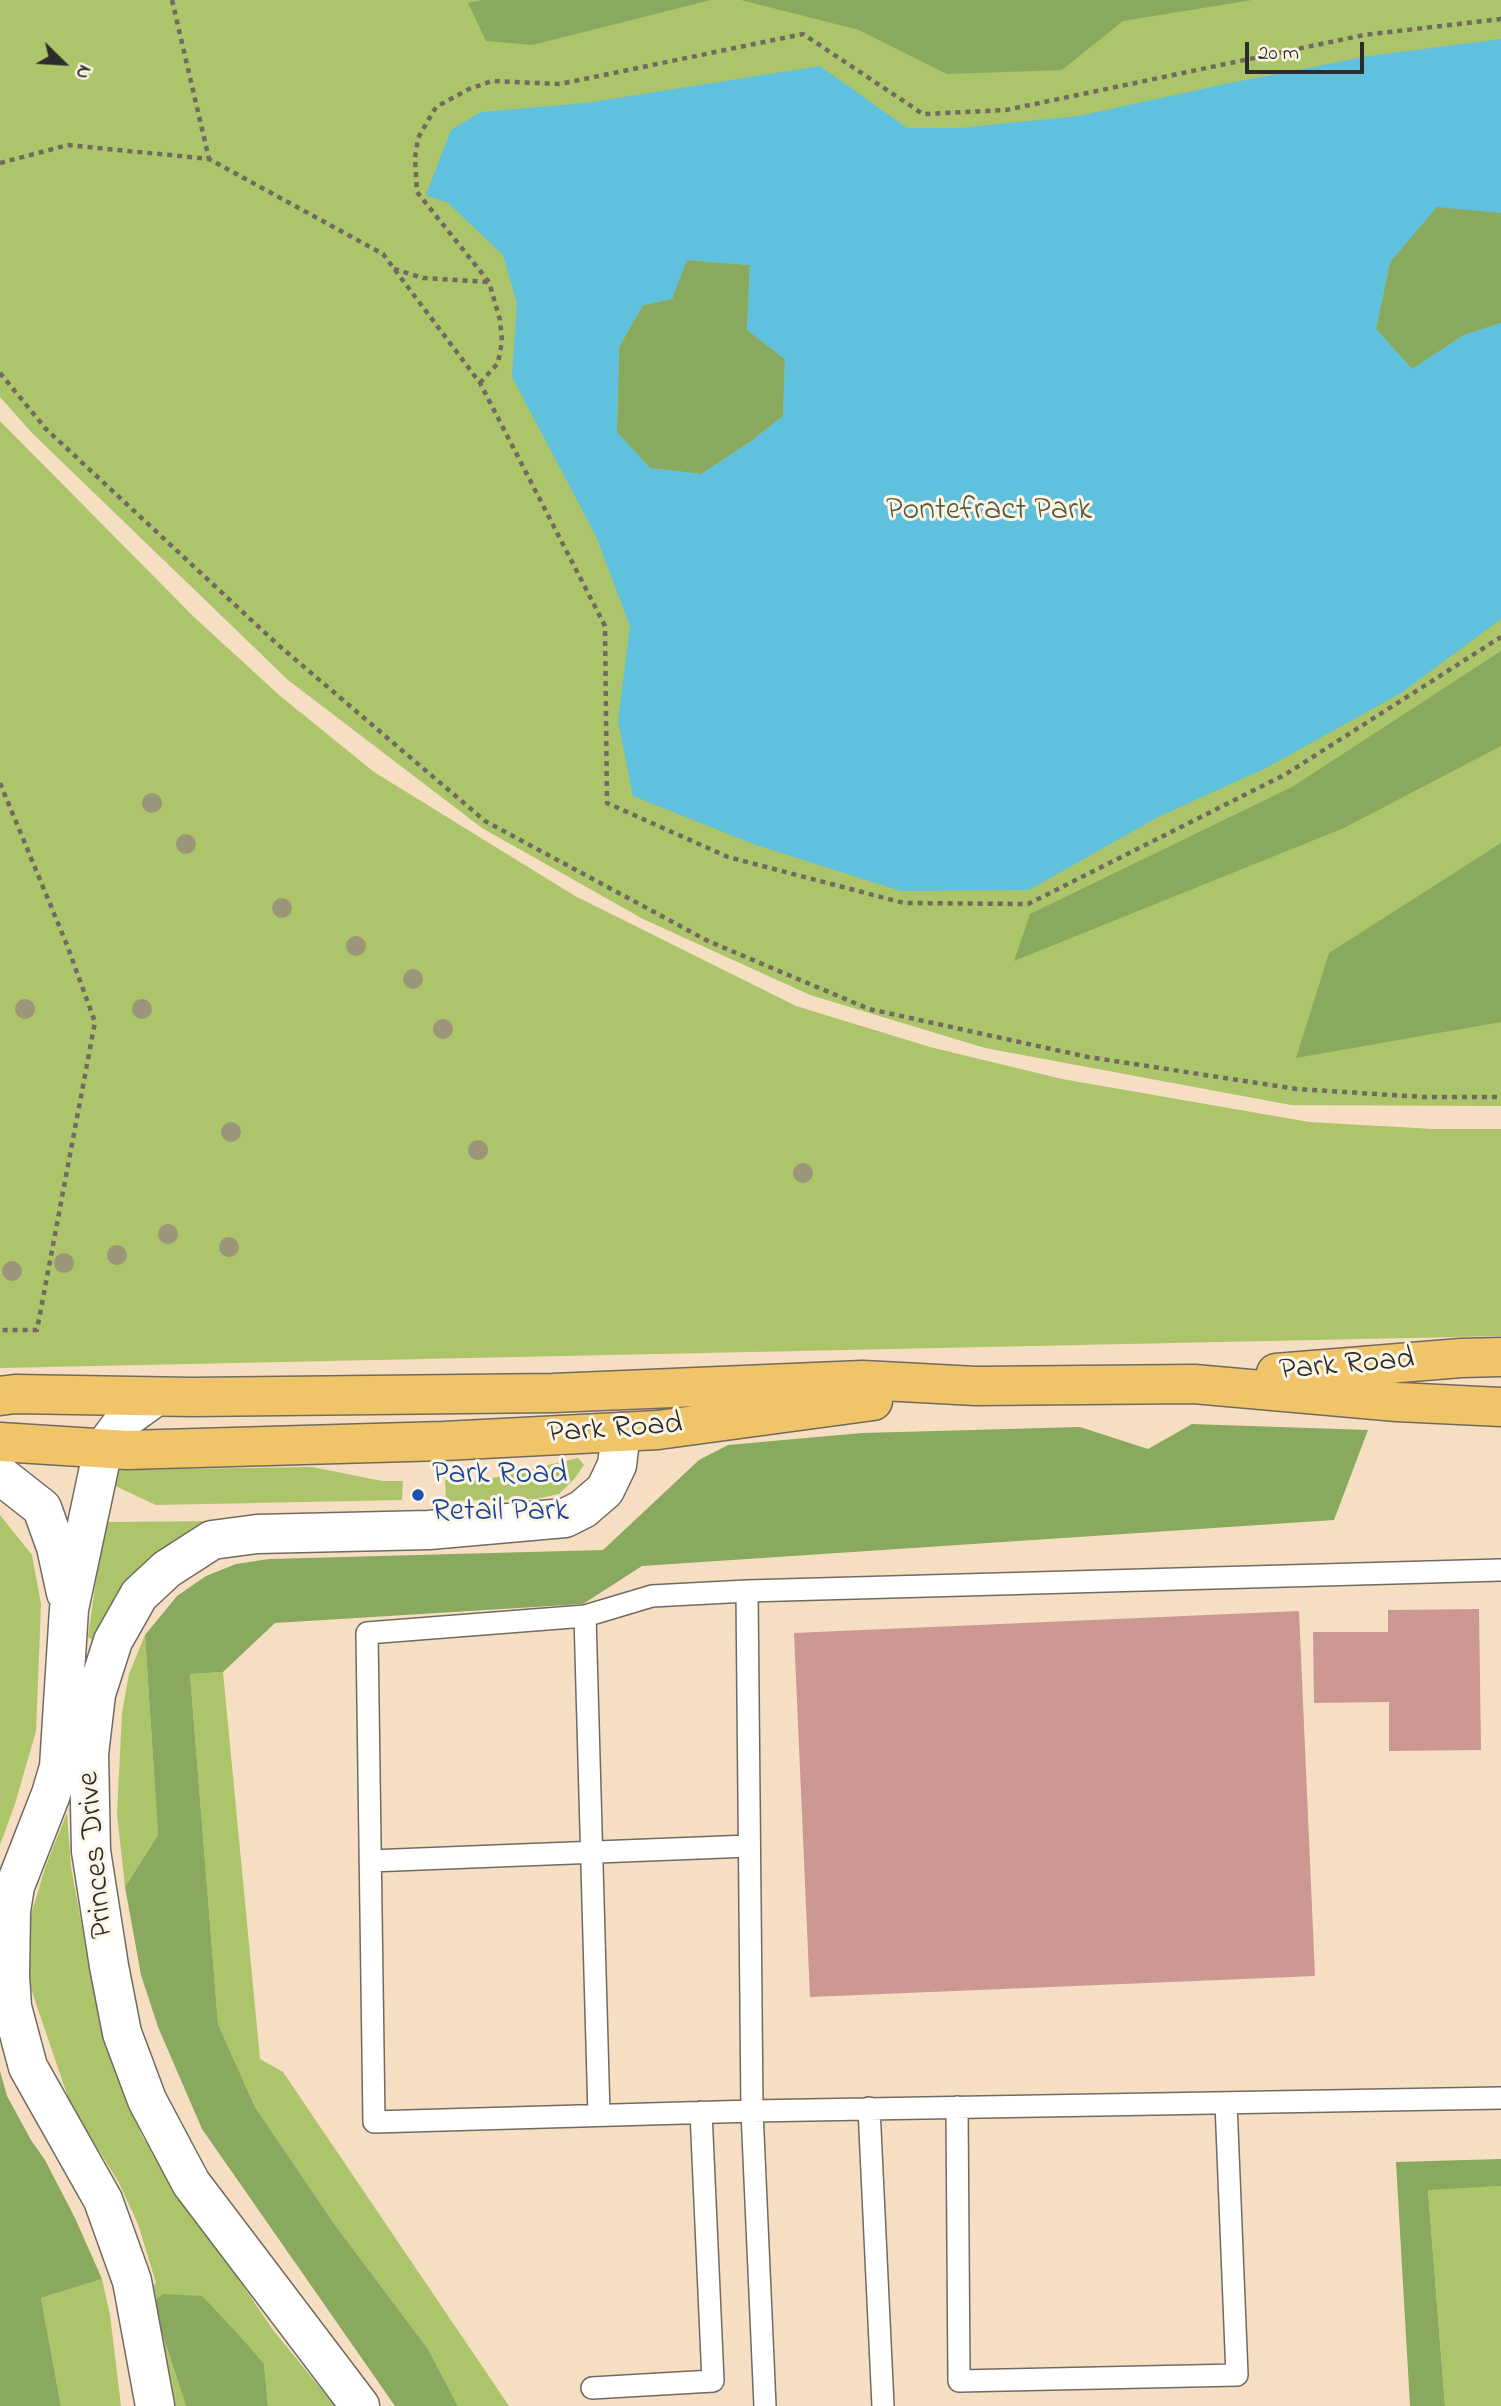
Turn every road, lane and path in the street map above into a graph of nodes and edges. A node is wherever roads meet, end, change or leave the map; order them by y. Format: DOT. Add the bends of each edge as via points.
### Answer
graph roads {
  1 [pos="172,0"];
  2 [pos="1501,19"];
  3 [pos="209,159"];
  4 [pos="0,163"];
  5 [pos="394,269"];
  6 [pos="489,282"];
  7 [pos="0,373"];
  8 [pos="480,383"];
  9 [pos="1501,637"];
  10 [pos="0,783"];
  11 [pos="1501,1097"];
  12 [pos="0,1330"];
  13 [pos="1501,1357"];
  14 [pos="1461,1358"];
  15 [pos="1501,1365"];
  16 [pos="1194,1384"];
  17 [pos="976,1387"];
  18 [pos="553,1393"];
  19 [pos="0,1396"];
  20 [pos="155,1396"];
  21 [pos="1501,1407"];
  22 [pos="0,1442"];
  23 [pos="632,1442"];
  24 [pos="103,1449"];
  25 [pos="0,1475"];
  26 [pos="1501,1570"];
  27 [pos="747,1591"];
  28 [pos="69,1609"];
  29 [pos="585,1616"];
  30 [pos="749,1846"];
  31 [pos="592,1852"];
  32 [pos="370,1861"];
  33 [pos="1501,2098"];
  34 [pos="1226,2103"];
  35 [pos="957,2107"];
  36 [pos="870,2108"];
  37 [pos="752,2110"];
  38 [pos="701,2112"];
  39 [pos="599,2115"];
  40 [pos="592,2388"];
  41 [pos="155,2406"];
  42 [pos="360,2406"];
  43 [pos="765,2406"];
  44 [pos="883,2406"];
  1 -- 3 [label="path"];
  2 -- 6 [label="path" via="1364,35 1006,110 923,114 803,34 560,84 492,81 436,107 418,138 415,158 418,192"];
  3 -- 4 [label="path" via="68,145"];
  3 -- 5 [label="path" via="383,254"];
  5 -- 6 [label="path" via="423,278"];
  5 -- 8 [label="path"];
  6 -- 8 [label="path" via="502,341 498,363"];
  7 -- 11 [label="path" via="46,429 276,643 485,821 708,941 869,1009 1088,1057 1297,1089"];
  8 -- 9 [label="path" via="605,626 607,803 728,857 904,903 1028,904 1286,774"];
  10 -- 12 [label="path" via="95,1022 37,1330"];
  13 -- 14 [label="main road, Park Road"];
  14 -- 15 [label="lane"];
  14 -- 16 [label="main road, Park Road"];
  16 -- 17 [label="main road, Park Road"];
  16 -- 21 [label="main road, Park Road"];
  17 -- 18 [label="main road, Park Road" via="863,1380"];
  17 -- 23 [label="main road, Park Road"];
  18 -- 20 [label="main road, Park Road"];
  18 -- 23 [label="main road" via="580,1402"];
  19 -- 20 [label="main road, Park Road"];
  20 -- 24 [label="street, Princes Drive" via="127,1417"];
  22 -- 24 [label="main road, Park Road"];
  23 -- 24 [label="main road, Park Road"];
  23 -- 42 [label="street, Princes Drive" via="605,1490 565,1518 429,1530 257,1534 212,1540 167,1569 139,1595 113,1641 96,1694 89,1754 91,1851 108,1965 130,2056 147,2100 191,2183"];
  24 -- 28 [label="street, Princes Drive"];
  25 -- 28 [label="street, Princes Drive" via="42,1508"];
  26 -- 27 [label="lane"];
  27 -- 29 [label="lane" via="652,1596"];
  27 -- 30 [label="lane"];
  28 -- 41 [label="street, Princes Drive" via="59,1767 15,1886 11,1911 12,2007 28,2067 103,2200 132,2281"];
  29 -- 31 [label="lane"];
  29 -- 32 [label="lane" via="367,1633"];
  30 -- 31 [label="lane"];
  30 -- 37 [label="lane"];
  31 -- 32 [label="lane"];
  31 -- 39 [label="lane"];
  32 -- 39 [label="lane" via="374,2122"];
  33 -- 34 [label="lane"];
  34 -- 35 [label="lane"];
  34 -- 35 [label="lane" via="1237,2375 959,2381"];
  35 -- 36 [label="lane"];
  36 -- 37 [label="lane"];
  36 -- 44 [label="lane"];
  37 -- 38 [label="lane"];
  37 -- 43 [label="lane"];
  38 -- 39 [label="lane"];
  38 -- 40 [label="lane" via="713,2381"];
}
